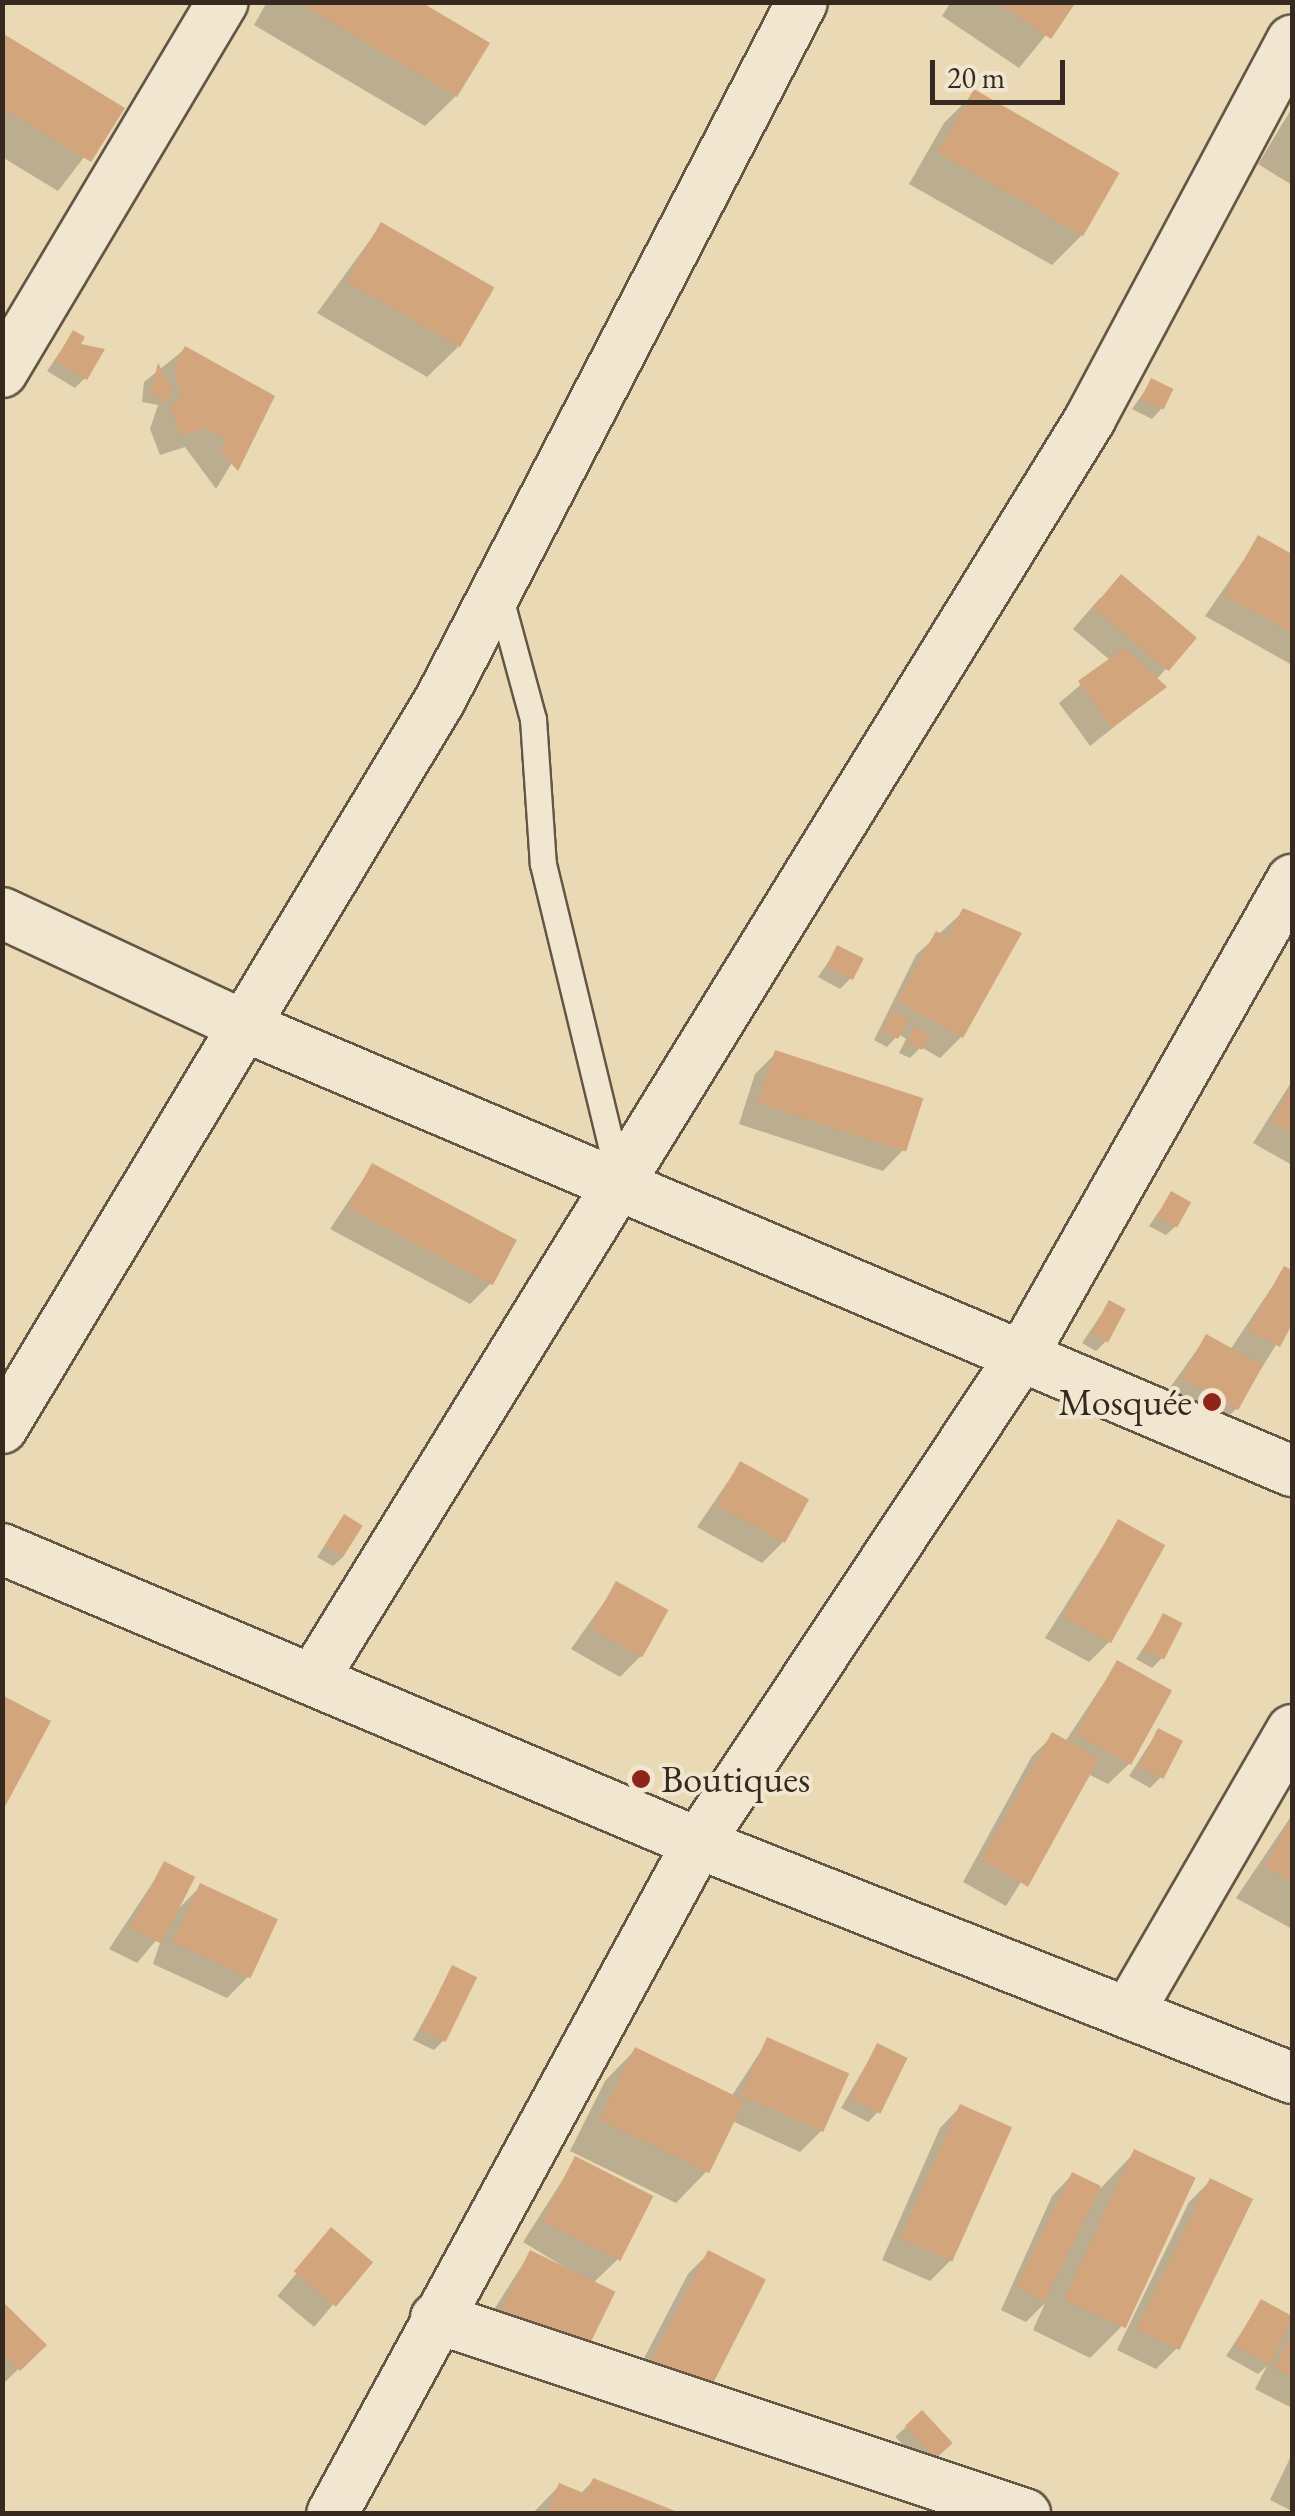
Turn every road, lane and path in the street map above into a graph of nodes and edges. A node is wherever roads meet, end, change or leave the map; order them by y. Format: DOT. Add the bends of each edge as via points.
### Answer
graph roads {
  1 [pos="223,2"];
  2 [pos="802,2"];
  3 [pos="1292,41"];
  4 [pos="2,372"];
  5 [pos="497,586"];
  6 [pos="1292,880"];
  7 [pos="2,913"];
  8 [pos="244,1026"];
  9 [pos="620,1179"];
  10 [pos="1024,1352"];
  11 [pos="2,1428"];
  12 [pos="1292,1472"];
  13 [pos="2,1549"];
  14 [pos="315,1676"];
  15 [pos="1292,1730"];
  16 [pos="698,1843"];
  17 [pos="1128,2013"];
  18 [pos="1292,2078"];
  19 [pos="436,2318"];
  20 [pos="332,2514"];
  21 [pos="1025,2514"];
  1 -- 4 [label="street"];
  2 -- 5 [label="street"];
  3 -- 9 [label="street" via="1090,419"];
  5 -- 8 [label="street" via="440,700"];
  5 -- 9 [label="lane" via="533,719 543,864"];
  6 -- 10 [label="street"];
  7 -- 8 [label="street"];
  8 -- 9 [label="street"];
  8 -- 11 [label="street"];
  9 -- 10 [label="street"];
  9 -- 14 [label="street"];
  10 -- 12 [label="street"];
  10 -- 16 [label="street"];
  13 -- 14 [label="street"];
  14 -- 16 [label="street"];
  15 -- 17 [label="street"];
  16 -- 17 [label="street"];
  16 -- 19 [label="street"];
  17 -- 18 [label="street"];
  19 -- 20 [label="street"];
  19 -- 21 [label="street"];
}
